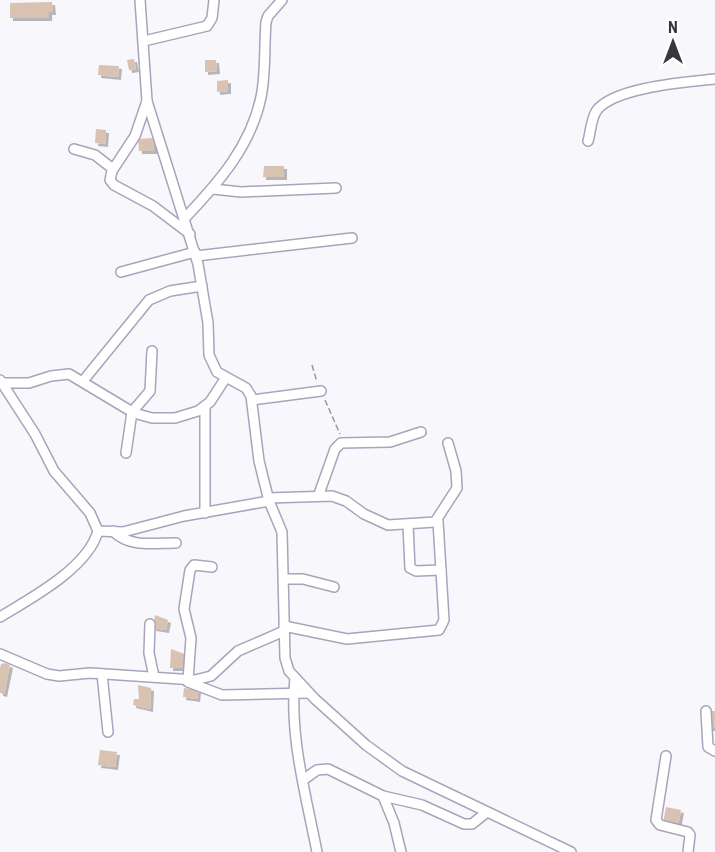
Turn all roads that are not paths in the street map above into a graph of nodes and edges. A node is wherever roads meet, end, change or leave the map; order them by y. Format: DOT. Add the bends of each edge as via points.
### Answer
graph roads {
  1 [pos="141,0"];
  2 [pos="214,0"];
  3 [pos="282,0"];
  4 [pos="144,41"];
  5 [pos="715,79"];
  6 [pos="147,101"];
  7 [pos="588,141"];
  8 [pos="74,149"];
  9 [pos="113,169"];
  10 [pos="336,188"];
  11 [pos="213,189"];
  12 [pos="186,218"];
  13 [pos="190,234"];
  14 [pos="352,238"];
  15 [pos="195,254"];
  16 [pos="121,272"];
  17 [pos="202,286"];
  18 [pos="152,351"];
  19 [pos="225,379"];
  20 [pos="83,381"];
  21 [pos="0,382"];
  22 [pos="321,391"];
  23 [pos="252,400"];
  24 [pos="205,406"];
  25 [pos="132,412"];
  26 [pos="421,432"];
  27 [pos="448,443"];
  28 [pos="126,453"];
  29 [pos="319,494"];
  30 [pos="268,499"];
  31 [pos="205,513"];
  32 [pos="438,520"];
  33 [pos="408,525"];
  34 [pos="98,531"];
  35 [pos="113,531"];
  36 [pos="176,543"];
  37 [pos="212,567"];
  38 [pos="441,570"];
  39 [pos="284,579"];
  40 [pos="334,587"];
  41 [pos="0,617"];
  42 [pos="150,624"];
  43 [pos="284,629"];
  44 [pos="0,654"];
  45 [pos="102,674"];
  46 [pos="154,677"];
  47 [pos="295,678"];
  48 [pos="185,679"];
  49 [pos="294,693"];
  50 [pos="309,693"];
  51 [pos="706,711"];
  52 [pos="108,732"];
  53 [pos="715,752"];
  54 [pos="666,756"];
  55 [pos="303,780"];
  56 [pos="384,796"];
  57 [pos="487,812"];
  58 [pos="317,852"];
  59 [pos="400,852"];
  60 [pos="571,852"];
  61 [pos="688,852"];
  1 -- 4 [label="street"];
  2 -- 4 [label="street" via="207,26"];
  3 -- 11 [label="street" via="266,22 263,84 257,111 235,160"];
  4 -- 6 [label="street"];
  5 -- 7 [label="street" via="644,88 601,106"];
  6 -- 9 [label="street" via="135,136"];
  6 -- 12 [label="street"];
  8 -- 9 [label="street" via="95,155"];
  9 -- 13 [label="street" via="110,180 114,185 153,206"];
  10 -- 11 [label="street" via="241,192"];
  11 -- 12 [label="street"];
  12 -- 13 [label="street"];
  13 -- 15 [label="street"];
  14 -- 15 [label="street"];
  15 -- 16 [label="street"];
  15 -- 17 [label="street"];
  17 -- 19 [label="street" via="209,355"];
  17 -- 20 [label="street" via="170,291 149,300"];
  18 -- 25 [label="street" via="150,392"];
  19 -- 23 [label="street" via="246,388"];
  19 -- 24 [label="street"];
  20 -- 21 [label="street" via="69,374 29,383"];
  20 -- 25 [label="street"];
  21 -- 34 [label="street" via="54,471 90,513"];
  22 -- 23 [label="street"];
  23 -- 30 [label="street"];
  24 -- 25 [label="street" via="175,418 152,418"];
  24 -- 31 [label="street"];
  25 -- 28 [label="street"];
  26 -- 29 [label="street" via="390,442 343,442 335,449"];
  27 -- 32 [label="street" via="457,488"];
  29 -- 30 [label="street"];
  29 -- 33 [label="street" via="346,501 388,525"];
  30 -- 31 [label="street"];
  30 -- 39 [label="street" via="282,532"];
  31 -- 35 [label="street"];
  32 -- 33 [label="street"];
  32 -- 38 [label="street"];
  33 -- 38 [label="street" via="410,568"];
  34 -- 35 [label="street"];
  34 -- 41 [label="street" via="95,541 72,568"];
  35 -- 36 [label="street" via="132,543"];
  37 -- 48 [label="street" via="195,565 190,570 184,609 191,638"];
  38 -- 43 [label="street" via="444,620 439,630 347,639"];
  39 -- 40 [label="street" via="303,579"];
  39 -- 43 [label="street"];
  42 -- 46 [label="street" via="149,653"];
  43 -- 47 [label="street" via="285,658"];
  43 -- 48 [label="street" via="238,651 206,679"];
  44 -- 45 [label="street" via="47,674"];
  45 -- 46 [label="street"];
  45 -- 52 [label="street"];
  46 -- 48 [label="street"];
  47 -- 49 [label="street"];
  47 -- 50 [label="street"];
  48 -- 49 [label="street" via="222,695"];
  49 -- 50 [label="street"];
  49 -- 55 [label="street" via="294,729"];
  50 -- 57 [label="street" via="366,745 402,771"];
  51 -- 53 [label="street" via="708,747"];
  54 -- 61 [label="street" via="656,820 660,825 688,832"];
  55 -- 56 [label="street" via="317,770 328,769"];
  55 -- 58 [label="street"];
  56 -- 57 [label="street" via="422,805 464,824 472,824"];
  56 -- 59 [label="street"];
  57 -- 60 [label="street"];
}
